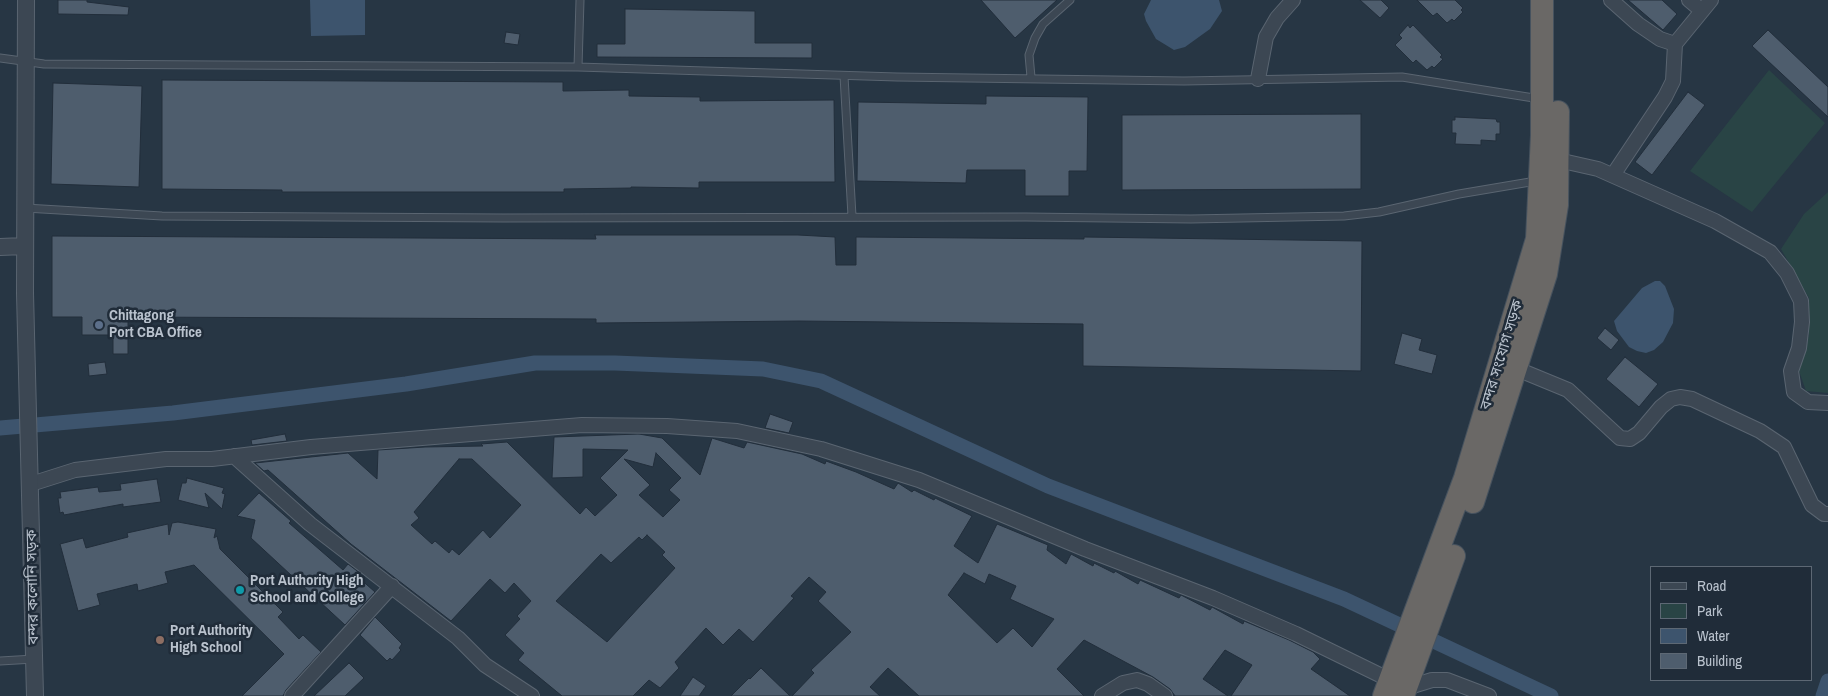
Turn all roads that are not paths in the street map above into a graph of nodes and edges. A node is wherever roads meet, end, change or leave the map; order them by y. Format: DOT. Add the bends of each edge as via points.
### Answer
graph roads {
  1 [pos="26,0"];
  2 [pos="580,0"];
  3 [pos="1070,0"];
  4 [pos="1293,0"];
  5 [pos="1542,0"];
  6 [pos="1554,0"];
  7 [pos="1611,0"];
  8 [pos="1689,0"];
  9 [pos="1711,0"];
  10 [pos="1702,11"];
  11 [pos="1675,44"];
  12 [pos="0,58"];
  13 [pos="25,61"];
  14 [pos="578,67"];
  15 [pos="844,76"];
  16 [pos="1031,77"];
  17 [pos="1258,79"];
  18 [pos="1542,99"];
  19 [pos="1558,160"];
  20 [pos="1613,175"];
  21 [pos="1541,181"];
  22 [pos="25,208"];
  23 [pos="852,216"];
  24 [pos="24,246"];
  25 [pos="0,247"];
  26 [pos="1517,369"];
  27 [pos="1828,403"];
  28 [pos="234,456"];
  29 [pos="31,481"];
  30 [pos="1828,514"];
  31 [pos="1455,529"];
  32 [pos="392,586"];
  33 [pos="34,659"];
  34 [pos="0,661"];
  35 [pos="1396,690"];
  36 [pos="35,696"];
  37 [pos="292,696"];
  38 [pos="532,696"];
  39 [pos="1102,696"];
  40 [pos="1165,696"];
  41 [pos="1490,696"];
  1 -- 13 [label="street, বন্দর কলোনি সড়ক"];
  2 -- 14 [label="lane"];
  3 -- 16 [label="lane" via="1043,24 1035,38 1029,55"];
  4 -- 17 [label="street" via="1266,37"];
  5 -- 18 [label="highway, বন্দর সংযোগ সড়ক"];
  6 -- 19 [label="highway, বন্দর সংযোগ সড়ক"];
  7 -- 11 [label="street" via="1653,34"];
  8 -- 10 [label="street"];
  9 -- 10 [label="street"];
  10 -- 11 [label="street"];
  11 -- 20 [label="street" via="1673,81 1665,98"];
  12 -- 13 [label="lane"];
  13 -- 14 [label="lane" via="44,64"];
  13 -- 22 [label="street, বন্দর কলোনি সড়ক"];
  14 -- 15 [label="lane"];
  15 -- 16 [label="lane"];
  15 -- 23 [label="lane"];
  16 -- 17 [label="lane" via="1184,81"];
  17 -- 18 [label="lane" via="1402,77"];
  18 -- 21 [label="highway, বন্দর সংযোগ সড়ক"];
  19 -- 20 [label="street"];
  19 -- 26 [label="highway, বন্দর সংযোগ সড়ক" via="1556,213 1546,274"];
  20 -- 27 [label="street" via="1715,221 1770,252 1787,273 1801,301 1799,348 1791,372 1794,392 1808,402"];
  21 -- 23 [label="lane" via="1344,216 1191,219"];
  21 -- 31 [label="highway, বন্দর সংযোগ সড়ক" via="1537,239 1532,260"];
  22 -- 23 [label="lane" via="162,216"];
  22 -- 24 [label="street, বন্দর কলোনি সড়ক"];
  24 -- 25 [label="street"];
  24 -- 29 [label="street, বন্দর কলোনি সড়ক"];
  26 -- 30 [label="street" via="1568,390 1620,438 1630,439 1639,433 1671,399 1692,399 1760,431 1784,447 1812,505"];
  26 -- 31 [label="highway, বন্দর সংযোগ সড়ক"];
  28 -- 29 [label="street" via="166,459 75,470"];
  28 -- 32 [label="street" via="310,524"];
  28 -- 35 [label="street" via="311,446 582,425 737,431 821,449 920,480 1296,634"];
  29 -- 33 [label="street, বন্দর কলোনি সড়ক"];
  31 -- 35 [label="highway, বন্দর সংযোগ সড়ক"];
  32 -- 37 [label="street"];
  32 -- 38 [label="street" via="458,638 485,665"];
  33 -- 34 [label="lane"];
  33 -- 36 [label="street, বন্দর কলোনি সড়ক"];
  35 -- 41 [label="street" via="1432,680 1447,680"];
  39 -- 40 [label="street" via="1123,683 1137,680"];
}
